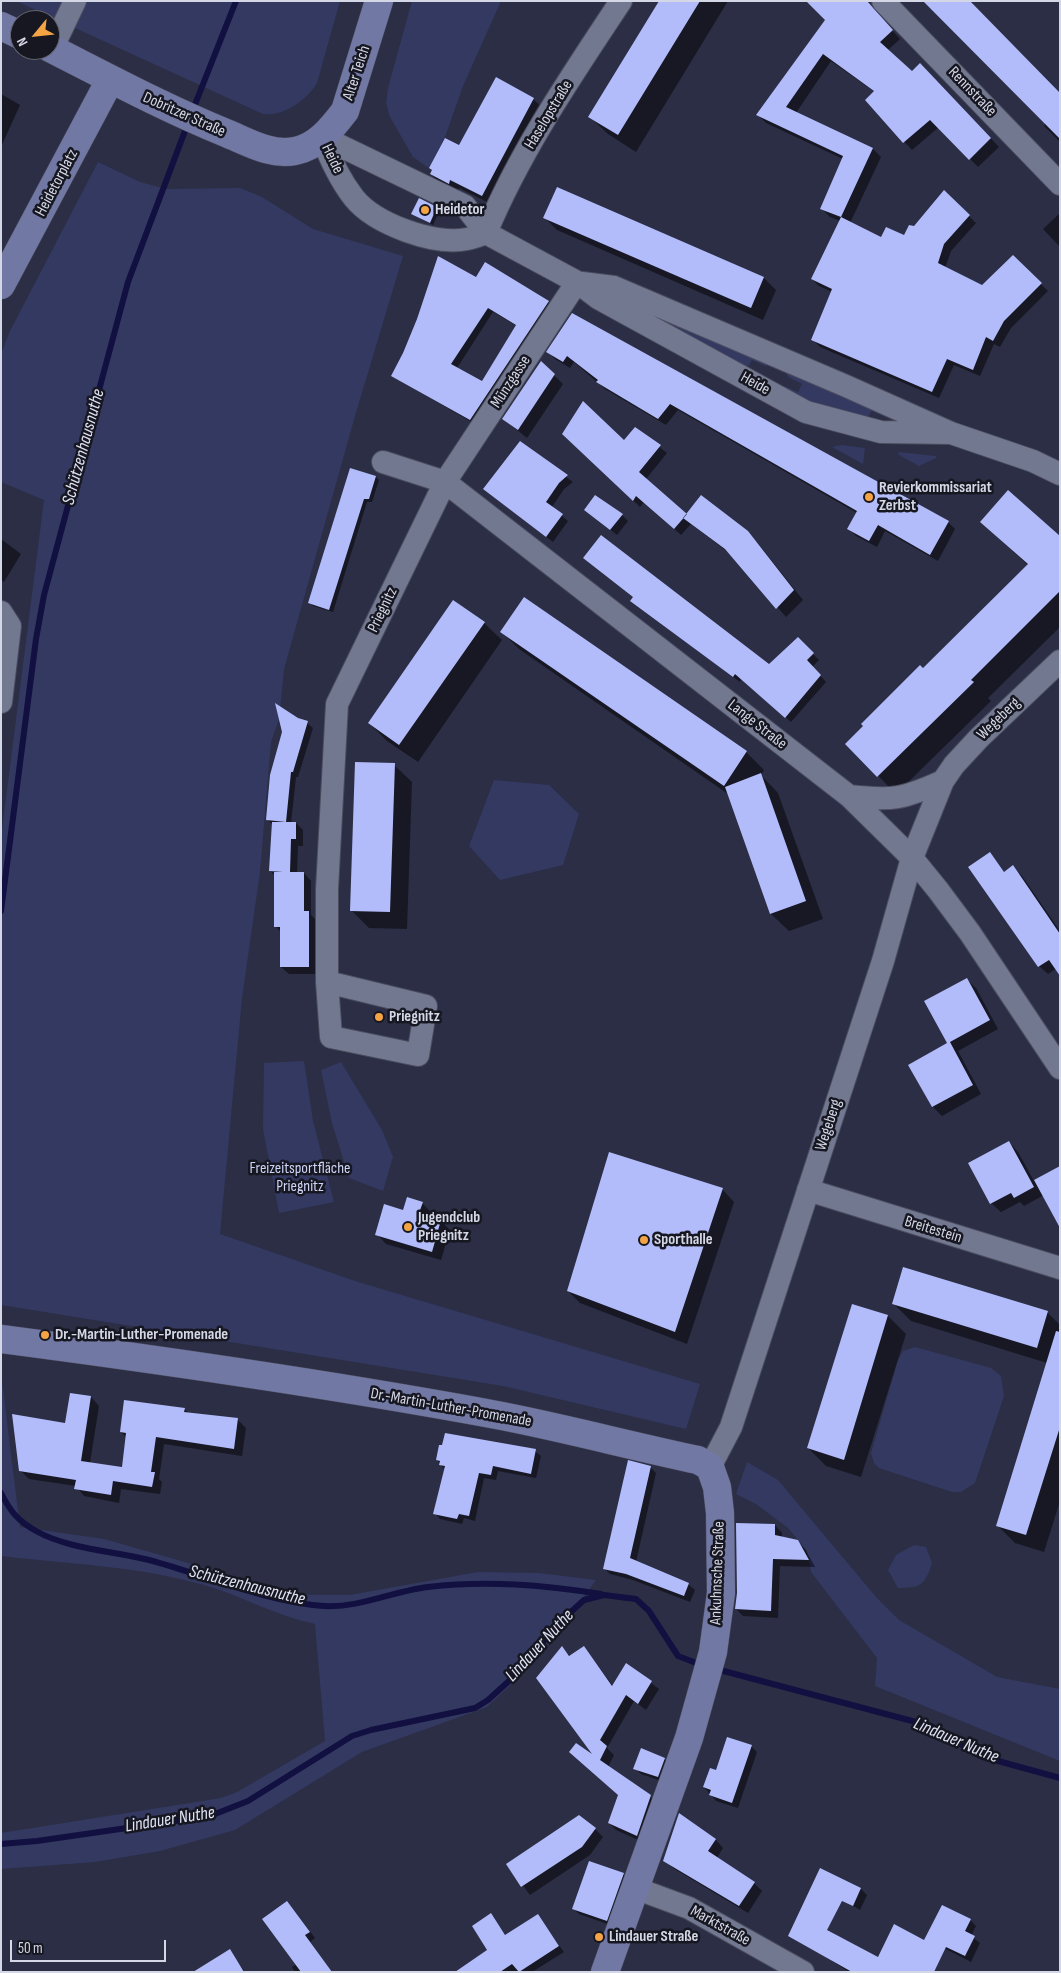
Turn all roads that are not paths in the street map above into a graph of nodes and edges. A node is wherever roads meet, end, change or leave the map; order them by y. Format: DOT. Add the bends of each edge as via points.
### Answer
graph roads {
  1 [pos="75,1"];
  2 [pos="379,1"];
  3 [pos="621,1"];
  4 [pos="883,1"];
  5 [pos="60,31"];
  6 [pos="60,54"];
  7 [pos="110,80"];
  8 [pos="322,137"];
  9 [pos="1060,184"];
  10 [pos="486,233"];
  11 [pos="577,282"];
  12 [pos="1,285"];
  13 [pos="950,434"];
  14 [pos="383,462"];
  15 [pos="1060,474"];
  16 [pos="445,482"];
  17 [pos="2,612"];
  18 [pos="1060,661"];
  19 [pos="1,702"];
  20 [pos="943,781"];
  21 [pos="849,796"];
  22 [pos="912,858"];
  23 [pos="327,982"];
  24 [pos="1060,1068"];
  25 [pos="808,1190"];
  26 [pos="1060,1268"];
  27 [pos="6,1340"];
  28 [pos="710,1467"];
  29 [pos="635,1888"];
  30 [pos="605,1972"];
  31 [pos="802,1972"];
  1 -- 5 [label="street"];
  2 -- 8 [label="street, Alter Teich" via="344,111"];
  3 -- 10 [label="street, Haselopstraße" via="503,191"];
  4 -- 9 [label="street, Rennstraße"];
  6 -- 7 [label="street, Dobritzer Straße"];
  7 -- 8 [label="street, Dobritzer Straße" via="215,129 277,152 309,147"];
  7 -- 12 [label="street, Heidetorplatz"];
  8 -- 10 [label="street, Heide" via="465,206"];
  8 -- 10 [label="street, Heide" via="332,161 356,200 381,218 412,234 466,239"];
  10 -- 11 [label="street, Heide"];
  11 -- 13 [label="street, Heide" via="614,287"];
  11 -- 13 [label="street, Heide" via="598,298 806,412 880,432"];
  11 -- 16 [label="street, Münzgasse"];
  13 -- 15 [label="street, Heide" via="1033,461"];
  14 -- 16 [label="street, Lange Straße"];
  16 -- 21 [label="street, Lange Straße"];
  16 -- 23 [label="street, Priegnitz" via="337,704 327,889"];
  17 -- 19 [label="street" via="10,626"];
  18 -- 20 [label="street, Wegeberg" via="979,738"];
  20 -- 21 [label="street" via="896,799"];
  20 -- 22 [label="street, Wegeberg"];
  21 -- 22 [label="street, Lange Straße"];
  22 -- 24 [label="street, Lange Straße" via="970,933"];
  22 -- 25 [label="street, Wegeberg" via="883,961"];
  23 -- 23 [label="street, Priegnitz" via="331,1037 418,1055 426,1006"];
  25 -- 26 [label="street, Breitestein"];
  25 -- 28 [label="street, Wegeberg" via="731,1427"];
  27 -- 28 [label="street, Dr.-Martin-Luther-Promenade" via="172,1361 428,1403 584,1433 698,1460"];
  28 -- 29 [label="street, Ankuhnsche Straße" via="717,1487 720,1537 720,1593 713,1652 689,1738"];
  29 -- 30 [label="street"];
  29 -- 31 [label="street, Marktstraße" via="690,1908"];
}
